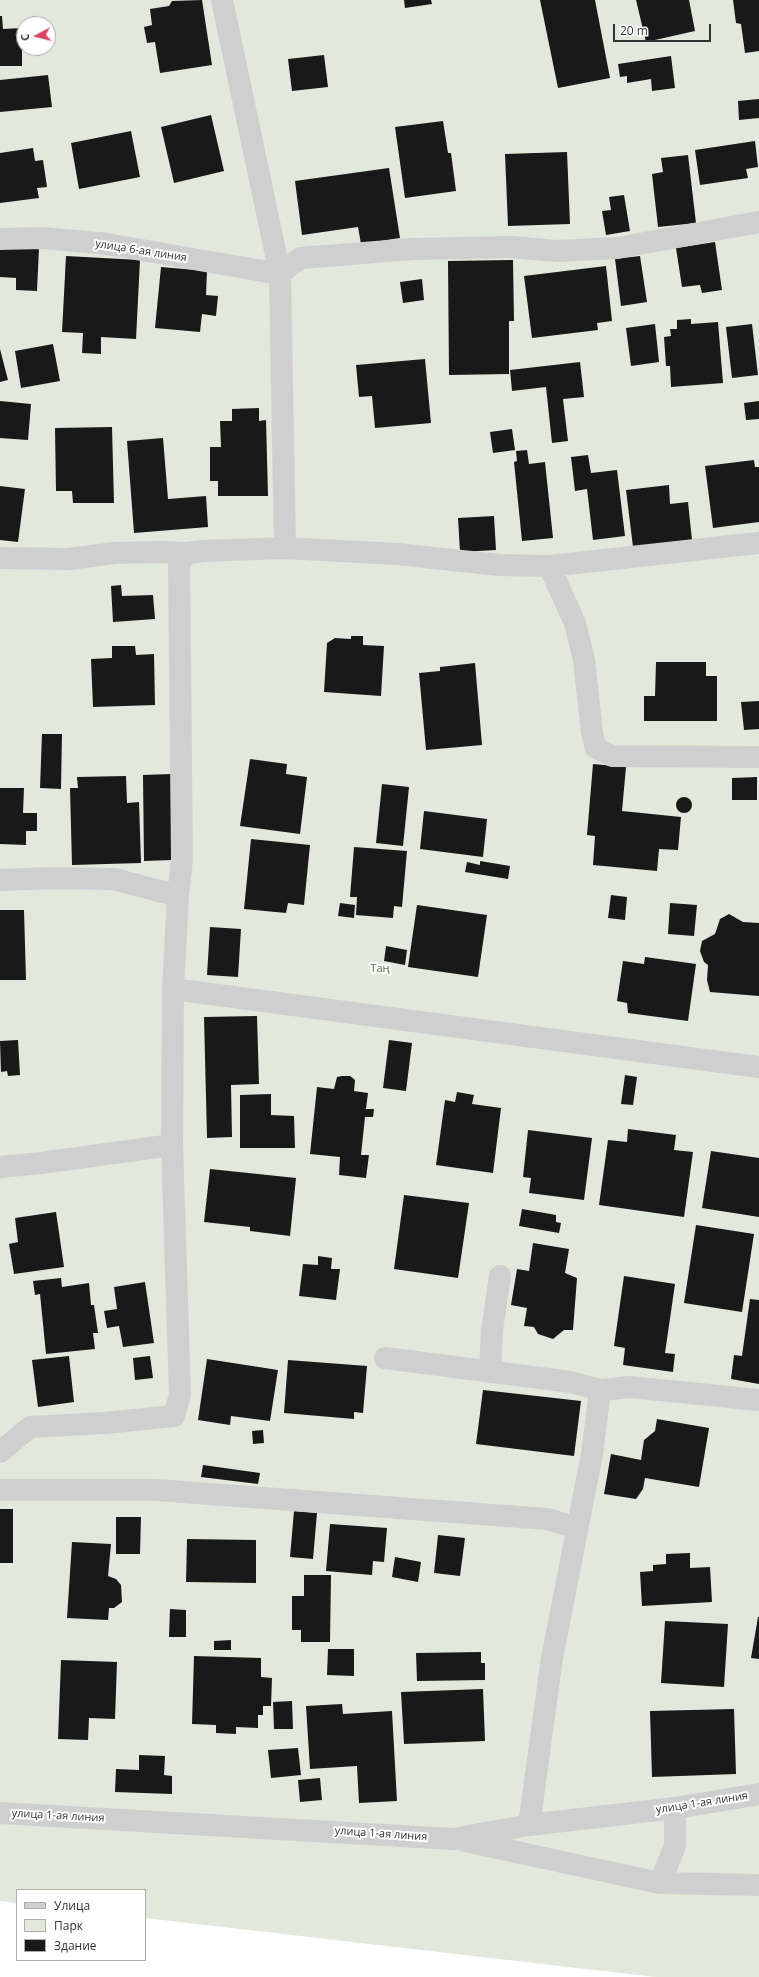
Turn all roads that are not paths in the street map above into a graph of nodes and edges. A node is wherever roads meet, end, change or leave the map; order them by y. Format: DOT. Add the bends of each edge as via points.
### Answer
graph roads {
  1 [pos="222,0"];
  2 [pos="759,222"];
  3 [pos="0,239"];
  4 [pos="280,274"];
  5 [pos="759,543"];
  6 [pos="285,548"];
  7 [pos="187,553"];
  8 [pos="0,558"];
  9 [pos="549,566"];
  10 [pos="759,758"];
  11 [pos="0,880"];
  12 [pos="178,896"];
  13 [pos="173,989"];
  14 [pos="759,1067"];
  15 [pos="172,1146"];
  16 [pos="0,1167"];
  17 [pos="500,1276"];
  18 [pos="385,1358"];
  19 [pos="490,1372"];
  20 [pos="600,1390"];
  21 [pos="759,1400"];
  22 [pos="0,1452"];
  23 [pos="0,1490"];
  24 [pos="577,1528"];
  25 [pos="759,1794"];
  26 [pos="676,1808"];
  27 [pos="0,1813"];
  28 [pos="529,1825"];
  29 [pos="452,1839"];
  30 [pos="660,1883"];
  31 [pos="759,1885"];
  1 -- 4 [label="street"];
  2 -- 4 [label="street" via="617,248 557,251 512,247 414,249 300,258"];
  3 -- 4 [label="street, улица 6-ая линия" via="43,238 107,244"];
  4 -- 6 [label="street"];
  5 -- 9 [label="street"];
  6 -- 7 [label="street"];
  6 -- 9 [label="street" via="396,554 499,565"];
  7 -- 8 [label="street" via="115,553 68,559"];
  7 -- 12 [label="street" via="179,563 182,859"];
  9 -- 10 [label="street" via="575,623 584,660 596,748 612,756"];
  11 -- 12 [label="street" via="114,879"];
  12 -- 13 [label="street"];
  13 -- 14 [label="street"];
  13 -- 15 [label="street"];
  15 -- 16 [label="street"];
  15 -- 22 [label="street" via="180,1395 174,1416 30,1427"];
  17 -- 19 [label="street" via="492,1330"];
  18 -- 19 [label="street"];
  19 -- 20 [label="street" via="571,1382"];
  20 -- 21 [label="street" via="630,1387"];
  20 -- 24 [label="street" via="592,1454"];
  23 -- 24 [label="street" via="156,1490 547,1519"];
  24 -- 28 [label="street" via="552,1658"];
  25 -- 26 [label="street, улица 1-ая линия"];
  26 -- 28 [label="street, улица 1-ая линия"];
  26 -- 30 [label="street" via="675,1846"];
  27 -- 29 [label="street, улица 1-ая линия"];
  28 -- 29 [label="street, улица 1-ая линия"];
  29 -- 30 [label="street"];
  30 -- 31 [label="street"];
}
